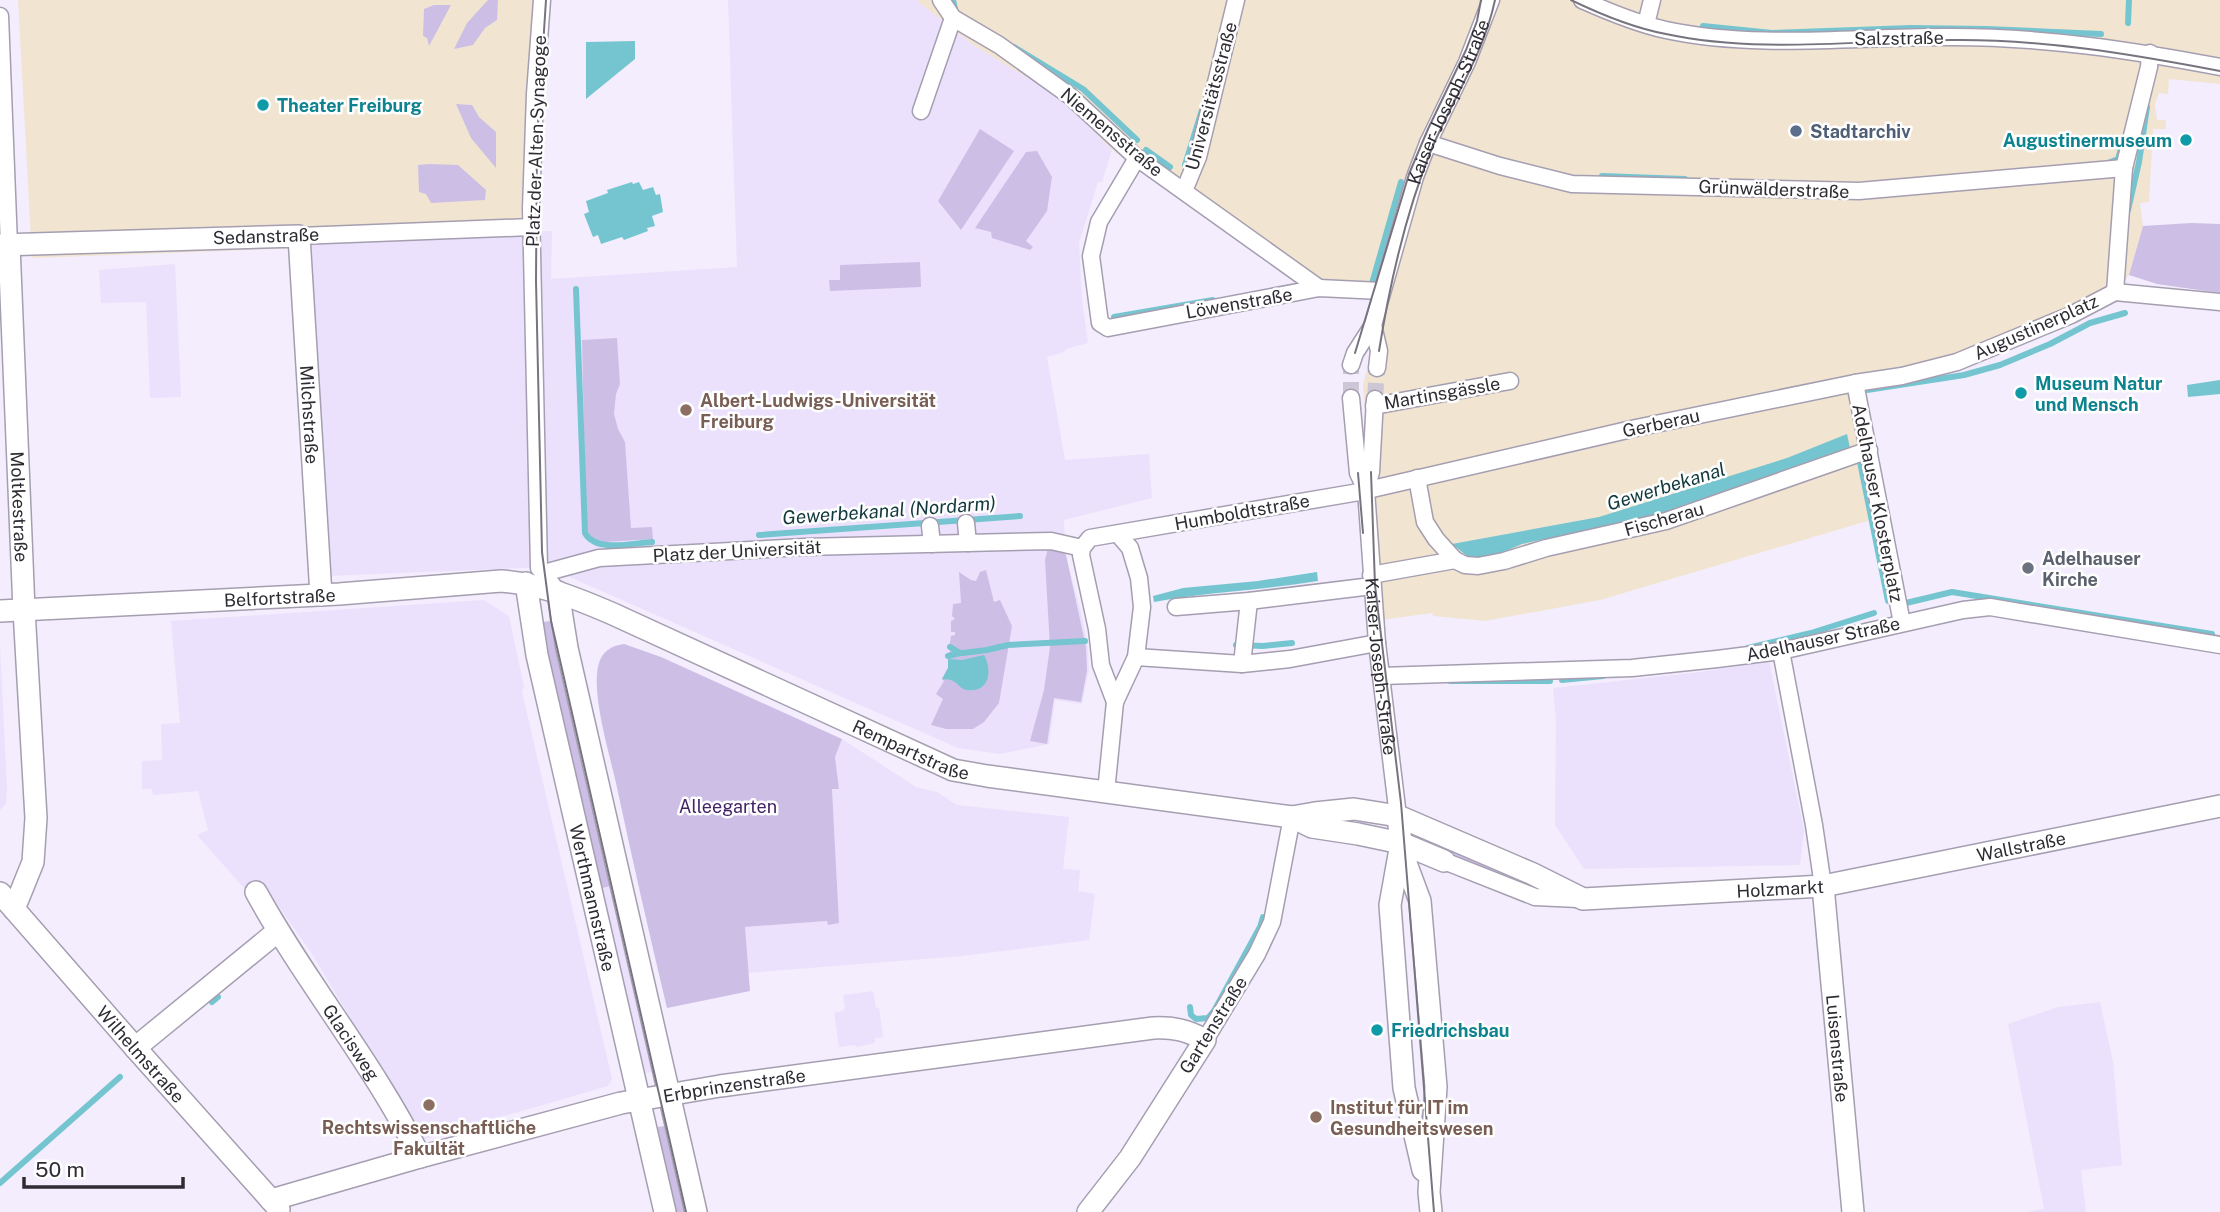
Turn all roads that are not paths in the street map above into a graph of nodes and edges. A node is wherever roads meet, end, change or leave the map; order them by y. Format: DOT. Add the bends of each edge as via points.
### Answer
graph roads {
  1 [pos="542,0"];
  2 [pos="941,0"];
  3 [pos="1237,0"];
  4 [pos="1491,0"];
  5 [pos="1582,0"];
  6 [pos="1652,0"];
  7 [pos="0,16"];
  8 [pos="953,18"];
  9 [pos="1646,24"];
  10 [pos="2149,60"];
  11 [pos="2220,67"];
  12 [pos="921,111"];
  13 [pos="1428,143"];
  14 [pos="1137,158"];
  15 [pos="2124,168"];
  16 [pos="1184,191"];
  17 [pos="531,227"];
  18 [pos="299,236"];
  19 [pos="4,245"];
  20 [pos="1319,288"];
  21 [pos="1381,291"];
  22 [pos="2115,292"];
  23 [pos="2220,303"];
  24 [pos="1373,325"];
  25 [pos="1353,359"];
  26 [pos="1378,359"];
  27 [pos="1957,362"];
  28 [pos="1510,381"];
  29 [pos="1855,383"];
  30 [pos="1350,398"];
  31 [pos="1868,450"];
  32 [pos="1365,472"];
  33 [pos="1417,478"];
  34 [pos="1366,490"];
  35 [pos="966,523"];
  36 [pos="930,526"];
  37 [pos="1118,534"];
  38 [pos="968,543"];
  39 [pos="932,544"];
  40 [pos="1082,548"];
  41 [pos="1455,560"];
  42 [pos="536,575"];
  43 [pos="1371,580"];
  44 [pos="558,592"];
  45 [pos="321,594"];
  46 [pos="1249,601"];
  47 [pos="1177,607"];
  48 [pos="24,610"];
  49 [pos="0,611"];
  50 [pos="1902,623"];
  51 [pos="1377,643"];
  52 [pos="2220,645"];
  53 [pos="1781,652"];
  54 [pos="1136,657"];
  55 [pos="1242,661"];
  56 [pos="1381,676"];
  57 [pos="1115,702"];
  58 [pos="1106,792"];
  59 [pos="2220,806"];
  60 [pos="1398,816"];
  61 [pos="1292,817"];
  62 [pos="1401,843"];
  63 [pos="1444,861"];
  64 [pos="1823,886"];
  65 [pos="257,892"];
  66 [pos="1583,899"];
  67 [pos="7,901"];
  68 [pos="278,931"];
  69 [pos="1205,1040"];
  70 [pos="135,1048"];
  71 [pos="669,1094"];
  72 [pos="640,1100"];
  73 [pos="420,1157"];
  74 [pos="1430,1202"];
  75 [pos="277,1206"];
  76 [pos="666,1212"];
  77 [pos="696,1212"];
  78 [pos="1088,1212"];
  79 [pos="1853,1212"];
  1 -- 17 [label="street, Platz der Alten Synagoge"];
  2 -- 8 [label="street, Niemensstraße"];
  3 -- 16 [label="street, Universitätsstraße" via="1198,157"];
  4 -- 13 [label="street, Kaiser-Joseph-Straße"];
  5 -- 9 [label="street, Salzstraße"];
  6 -- 9 [label="street"];
  7 -- 19 [label="street, Moltkestraße"];
  8 -- 12 [label="street"];
  8 -- 14 [label="street, Niemensstraße" via="1070,96"];
  9 -- 10 [label="street, Salzstraße" via="1675,32 1743,38 2026,39"];
  10 -- 11 [label="street, Salzstraße"];
  10 -- 15 [label="street, Augustinerplatz"];
  13 -- 15 [label="street, Grünwälderstraße" via="1572,184 1859,191"];
  13 -- 21 [label="street, Kaiser-Joseph-Straße"];
  14 -- 16 [label="street, Niemensstraße"];
  14 -- 20 [label="street, Löwenstraße" via="1099,222 1091,256 1100,323 1108,328"];
  15 -- 22 [label="street, Augustinerplatz"];
  16 -- 20 [label="street, Niemensstraße"];
  17 -- 18 [label="street, Sedanstraße"];
  17 -- 42 [label="street, Platz der Alten Synagoge"];
  18 -- 19 [label="street, Sedanstraße"];
  18 -- 45 [label="street, Milchstraße"];
  19 -- 48 [label="street, Moltkestraße"];
  20 -- 21 [label="street, Löwenstraße"];
  21 -- 24 [label="street, Kaiser-Joseph-Straße"];
  22 -- 23 [label="street, Augustinerplatz"];
  22 -- 27 [label="street, Augustinerplatz"];
  24 -- 25 [label="street, Kaiser-Joseph-Straße"];
  24 -- 26 [label="street, Kaiser-Joseph-Straße"];
  27 -- 29 [label="street, Gerberau"];
  28 -- 32 [label="street, Martinsgässle" via="1375,402"];
  29 -- 31 [label="street, Adelhauser Klosterplatz"];
  29 -- 33 [label="street, Gerberau"];
  30 -- 32 [label="street"];
  31 -- 41 [label="street, Fischerau" via="1666,521 1478,566"];
  31 -- 50 [label="street, Adelhauser Klosterplatz"];
  32 -- 34 [label="street, Kaiser-Joseph-Straße"];
  33 -- 34 [label="street, Gerberau"];
  33 -- 41 [label="street" via="1425,522"];
  34 -- 37 [label="street, Humboldtstraße"];
  34 -- 43 [label="street, Kaiser-Joseph-Straße"];
  35 -- 38 [label="street"];
  36 -- 39 [label="street"];
  37 -- 40 [label="street, Humboldtstraße" via="1090,538"];
  37 -- 54 [label="street" via="1130,548 1148,607"];
  38 -- 39 [label="street, Platz der Universität"];
  38 -- 40 [label="street, Platz der Universität" via="1051,541"];
  39 -- 42 [label="street, Platz der Universität" via="598,558"];
  40 -- 57 [label="street" via="1101,665"];
  41 -- 43 [label="street, Fischerau"];
  42 -- 44 [label="street, Belfortstraße"];
  42 -- 45 [label="street, Belfortstraße" via="501,582"];
  42 -- 72 [label="street, Werthmannstraße" via="537,655"];
  43 -- 46 [label="street, Fischerau"];
  43 -- 51 [label="street, Kaiser-Joseph-Straße"];
  44 -- 58 [label="street, Rempartstraße" via="953,770"];
  44 -- 71 [label="street, Werthmannstraße"];
  45 -- 48 [label="street, Belfortstraße"];
  46 -- 47 [label="street, Fischerau"];
  46 -- 55 [label="street"];
  48 -- 49 [label="street, Belfortstraße"];
  48 -- 67 [label="street, Moltkestraße" via="36,818 33,862"];
  50 -- 52 [label="street, Adelhauser Straße" via="1990,607"];
  50 -- 53 [label="street, Adelhauser Straße"];
  51 -- 55 [label="street" via="1290,659"];
  51 -- 56 [label="street, Kaiser-Joseph-Straße"];
  53 -- 56 [label="street, Adelhauser Straße" via="1632,668"];
  53 -- 64 [label="street, Holzmarkt"];
  54 -- 55 [label="street"];
  54 -- 57 [label="street"];
  56 -- 60 [label="street, Kaiser-Joseph-Straße"];
  57 -- 58 [label="street"];
  58 -- 61 [label="street, Rempartstraße"];
  59 -- 64 [label="street, Wallstraße"];
  60 -- 61 [label="street, Rempartstraße" via="1354,809"];
  60 -- 62 [label="street, Kaiser-Joseph-Straße"];
  60 -- 66 [label="street, Holzmarkt"];
  61 -- 62 [label="street, Rempartstraße" via="1312,827"];
  61 -- 69 [label="street, Gartenstraße" via="1272,922"];
  62 -- 63 [label="street, Holzmarkt"];
  62 -- 74 [label="street, Kaiser-Joseph-Straße" via="1420,901 1433,1046 1436,1087"];
  62 -- 74 [label="street, Kaiser-Joseph-Straße" via="1390,905 1404,1088"];
  63 -- 66 [label="street, Holzmarkt" via="1535,897"];
  64 -- 66 [label="street, Holzmarkt"];
  64 -- 79 [label="street, Luisenstraße"];
  65 -- 68 [label="street, Glacisweg"];
  67 -- 70 [label="street, Wilhelmstraße"];
  68 -- 70 [label="street"];
  68 -- 73 [label="street, Glacisweg" via="370,1070"];
  69 -- 71 [label="street, Erbprinzenstraße" via="1187,1030 1153,1028"];
  69 -- 78 [label="street, Gartenstraße" via="1130,1158"];
  70 -- 75 [label="street, Wilhelmstraße"];
  71 -- 72 [label="street, Erbprinzenstraße"];
  71 -- 77 [label="street, Werthmannstraße"];
  72 -- 73 [label="street, Erbprinzenstraße"];
  72 -- 76 [label="street, Werthmannstraße"];
  73 -- 75 [label="street, Erbprinzenstraße"];
}
